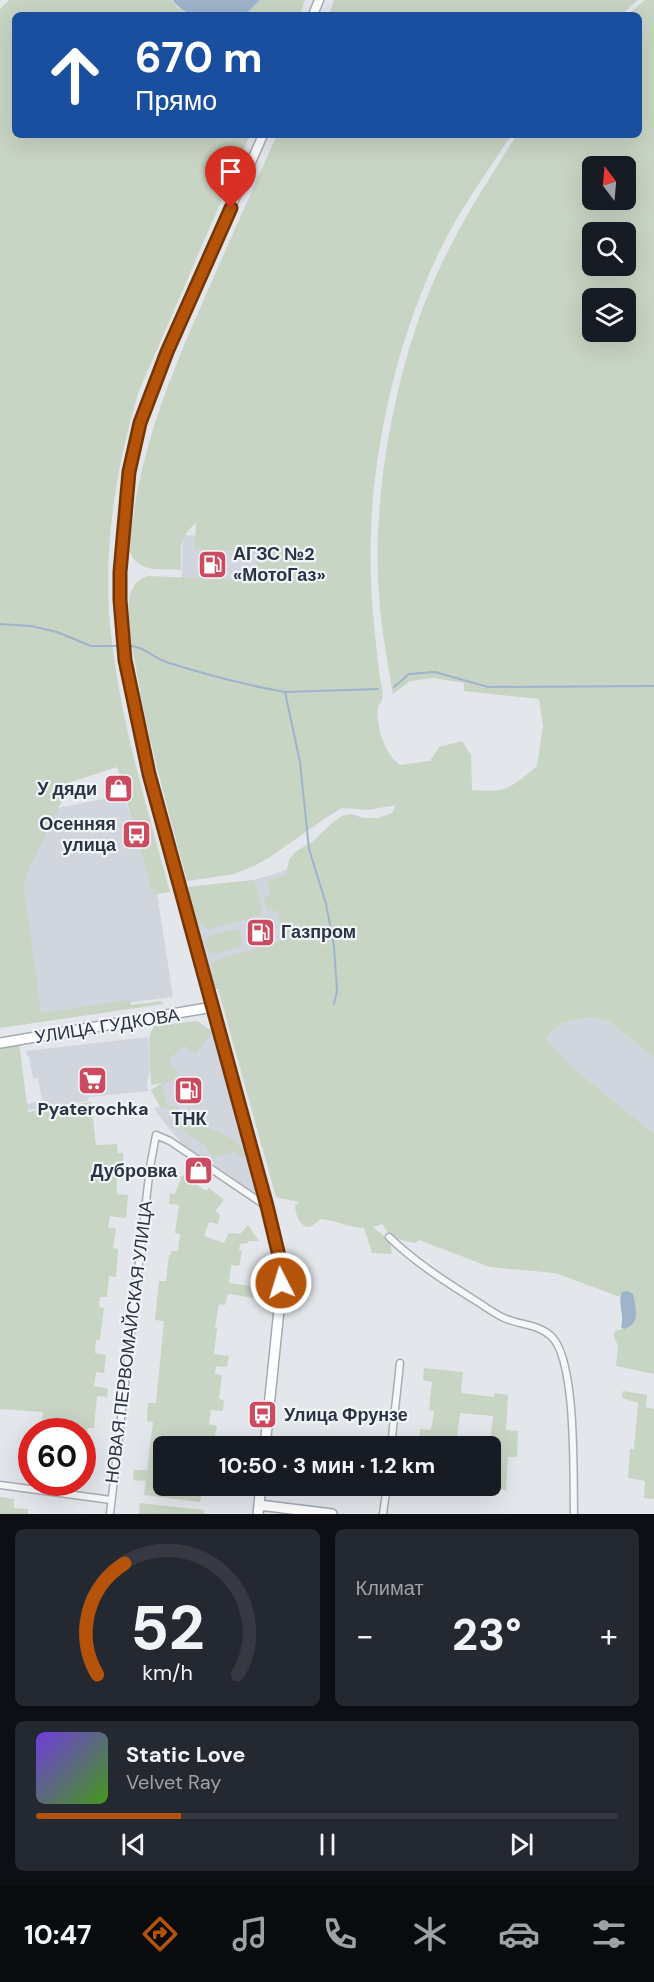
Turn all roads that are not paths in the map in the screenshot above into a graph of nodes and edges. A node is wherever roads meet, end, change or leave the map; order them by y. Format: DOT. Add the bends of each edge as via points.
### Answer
graph roads {
  1 [pos="261,138"];
  2 [pos="213,1007"];
  3 [pos="0,1043"];
  4 [pos="267,1206"];
  5 [pos="389,1237"];
  6 [pos="400,1363"];
  7 [pos="266,1436"];
  8 [pos="392,1436"];
  9 [pos="0,1485"];
  10 [pos="385,1496"];
  11 [pos="111,1500"];
  12 [pos="258,1510"];
  13 [pos="110,1514"];
  14 [pos="332,1514"];
  15 [pos="383,1514"];
  16 [pos="574,1514"];
  1 -- 2 [label="main road" via="140,423 129,472 120,572 125,660 149,774"];
  2 -- 3 [label="main road, УЛИЦА ГУДКОВА"];
  2 -- 4 [label="main road"];
  4 -- 7 [label="main road" via="279,1256 281,1290"];
  4 -- 11 [label="street, НОВАЯ ПЕРВОМАЙСКАЯ УЛИЦА" via="156,1135"];
  5 -- 16 [label="street" via="432,1274 501,1317 542,1330 557,1344 569,1381"];
  6 -- 8 [label="street"];
  9 -- 11 [label="street"];
  10 -- 15 [label="street"];
  11 -- 13 [label="street, НОВАЯ ПЕРВОМАЙСКАЯ УЛИЦА"];
  12 -- 14 [label="main road"];
}
